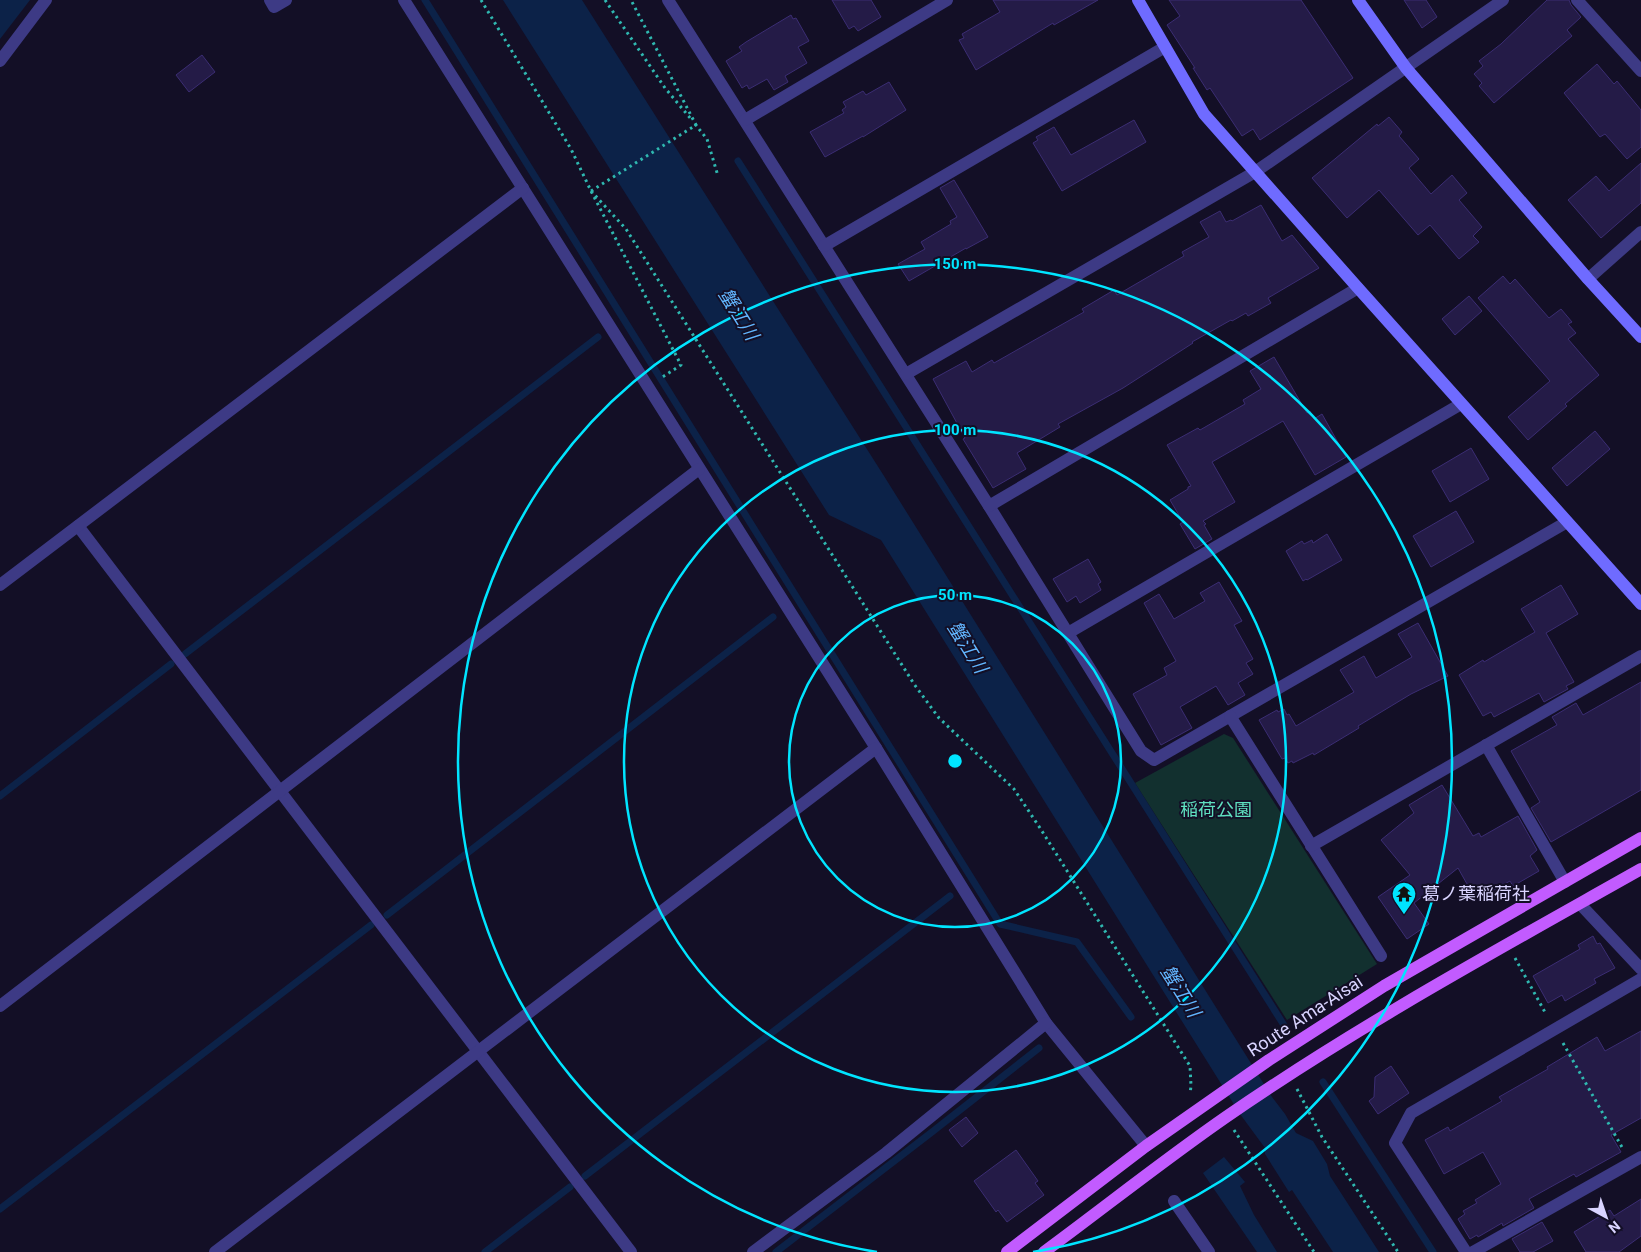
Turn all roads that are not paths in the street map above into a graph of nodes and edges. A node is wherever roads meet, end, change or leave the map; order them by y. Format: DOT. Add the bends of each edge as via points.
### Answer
graph roads {
  1 [pos="46,0"];
  2 [pos="270,0"];
  3 [pos="286,0"];
  4 [pos="404,0"];
  5 [pos="668,0"];
  6 [pos="947,0"];
  7 [pos="1138,0"];
  8 [pos="1358,0"];
  9 [pos="1504,0"];
  10 [pos="1577,0"];
  11 [pos="1165,47"];
  12 [pos="0,61"];
  13 [pos="1406,68"];
  14 [pos="1641,71"];
  15 [pos="745,120"];
  16 [pos="1255,172"];
  17 [pos="523,188"];
  18 [pos="1641,232"];
  19 [pos="824,246"];
  20 [pos="1588,279"];
  21 [pos="1358,288"];
  22 [pos="1641,337"];
  23 [pos="906,374"];
  24 [pos="1461,404"];
  25 [pos="699,468"];
  26 [pos="989,506"];
  27 [pos="1567,522"];
  28 [pos="78,526"];
  29 [pos="0,585"];
  30 [pos="1641,604"];
  31 [pos="1068,633"];
  32 [pos="1641,656"];
  33 [pos="1230,716"];
  34 [pos="1486,745"];
  35 [pos="876,748"];
  36 [pos="280,791"];
  37 [pos="1641,838"];
  38 [pos="1311,846"];
  39 [pos="1641,869"];
  40 [pos="1565,882"];
  41 [pos="1580,904"];
  42 [pos="1381,956"];
  43 [pos="1641,969"];
  44 [pos="1641,979"];
  45 [pos="0,1006"];
  46 [pos="1046,1023"];
  47 [pos="478,1051"];
  48 [pos="1146,1146"];
  49 [pos="1636,1159"];
  50 [pos="1174,1201"];
  51 [pos="215,1252"];
  52 [pos="631,1252"];
  53 [pos="753,1252"];
  54 [pos="1006,1252"];
  55 [pos="1044,1252"];
  56 [pos="1209,1252"];
  57 [pos="1466,1252"];
  58 [pos="1472,1252"];
  1 -- 12 [label="street"];
  2 -- 3 [label="street" via="274,7"];
  4 -- 17 [label="street"];
  5 -- 15 [label="street"];
  6 -- 15 [label="street"];
  7 -- 11 [label="street"];
  8 -- 13 [label="street"];
  9 -- 13 [label="street"];
  10 -- 14 [label="street"];
  11 -- 16 [label="street" via="1204,114"];
  11 -- 19 [label="street"];
  13 -- 16 [label="street"];
  13 -- 20 [label="street"];
  15 -- 19 [label="street"];
  16 -- 21 [label="street"];
  16 -- 23 [label="street"];
  17 -- 25 [label="street"];
  17 -- 28 [label="street"];
  18 -- 20 [label="street"];
  19 -- 23 [label="street"];
  20 -- 22 [label="street"];
  21 -- 24 [label="street"];
  21 -- 26 [label="street"];
  23 -- 26 [label="street"];
  24 -- 27 [label="street"];
  24 -- 31 [label="street"];
  25 -- 35 [label="street"];
  25 -- 36 [label="street"];
  26 -- 31 [label="street"];
  27 -- 30 [label="street"];
  27 -- 33 [label="street"];
  28 -- 29 [label="street"];
  28 -- 36 [label="street"];
  31 -- 33 [label="street" via="1141,751 1154,760"];
  32 -- 34 [label="street"];
  33 -- 38 [label="street"];
  34 -- 38 [label="street"];
  34 -- 40 [label="street"];
  35 -- 46 [label="street"];
  35 -- 47 [label="street"];
  36 -- 45 [label="street"];
  36 -- 47 [label="street"];
  37 -- 40 [label="main road, Route Ama-Aisai"];
  38 -- 42 [label="street"];
  39 -- 41 [label="main road"];
  40 -- 48 [label="main road, Route Ama-Aisai" via="1384,986 1269,1060"];
  41 -- 43 [label="street"];
  41 -- 55 [label="main road" via="1399,1006 1286,1077 1225,1117"];
  44 -- 57 [label="street" via="1411,1113 1395,1143"];
  46 -- 48 [label="street"];
  46 -- 53 [label="street" via="886,1153"];
  47 -- 51 [label="street"];
  47 -- 52 [label="street"];
  48 -- 54 [label="main road, Route Ama-Aisai"];
  49 -- 58 [label="street"];
  50 -- 56 [label="street"];
}
